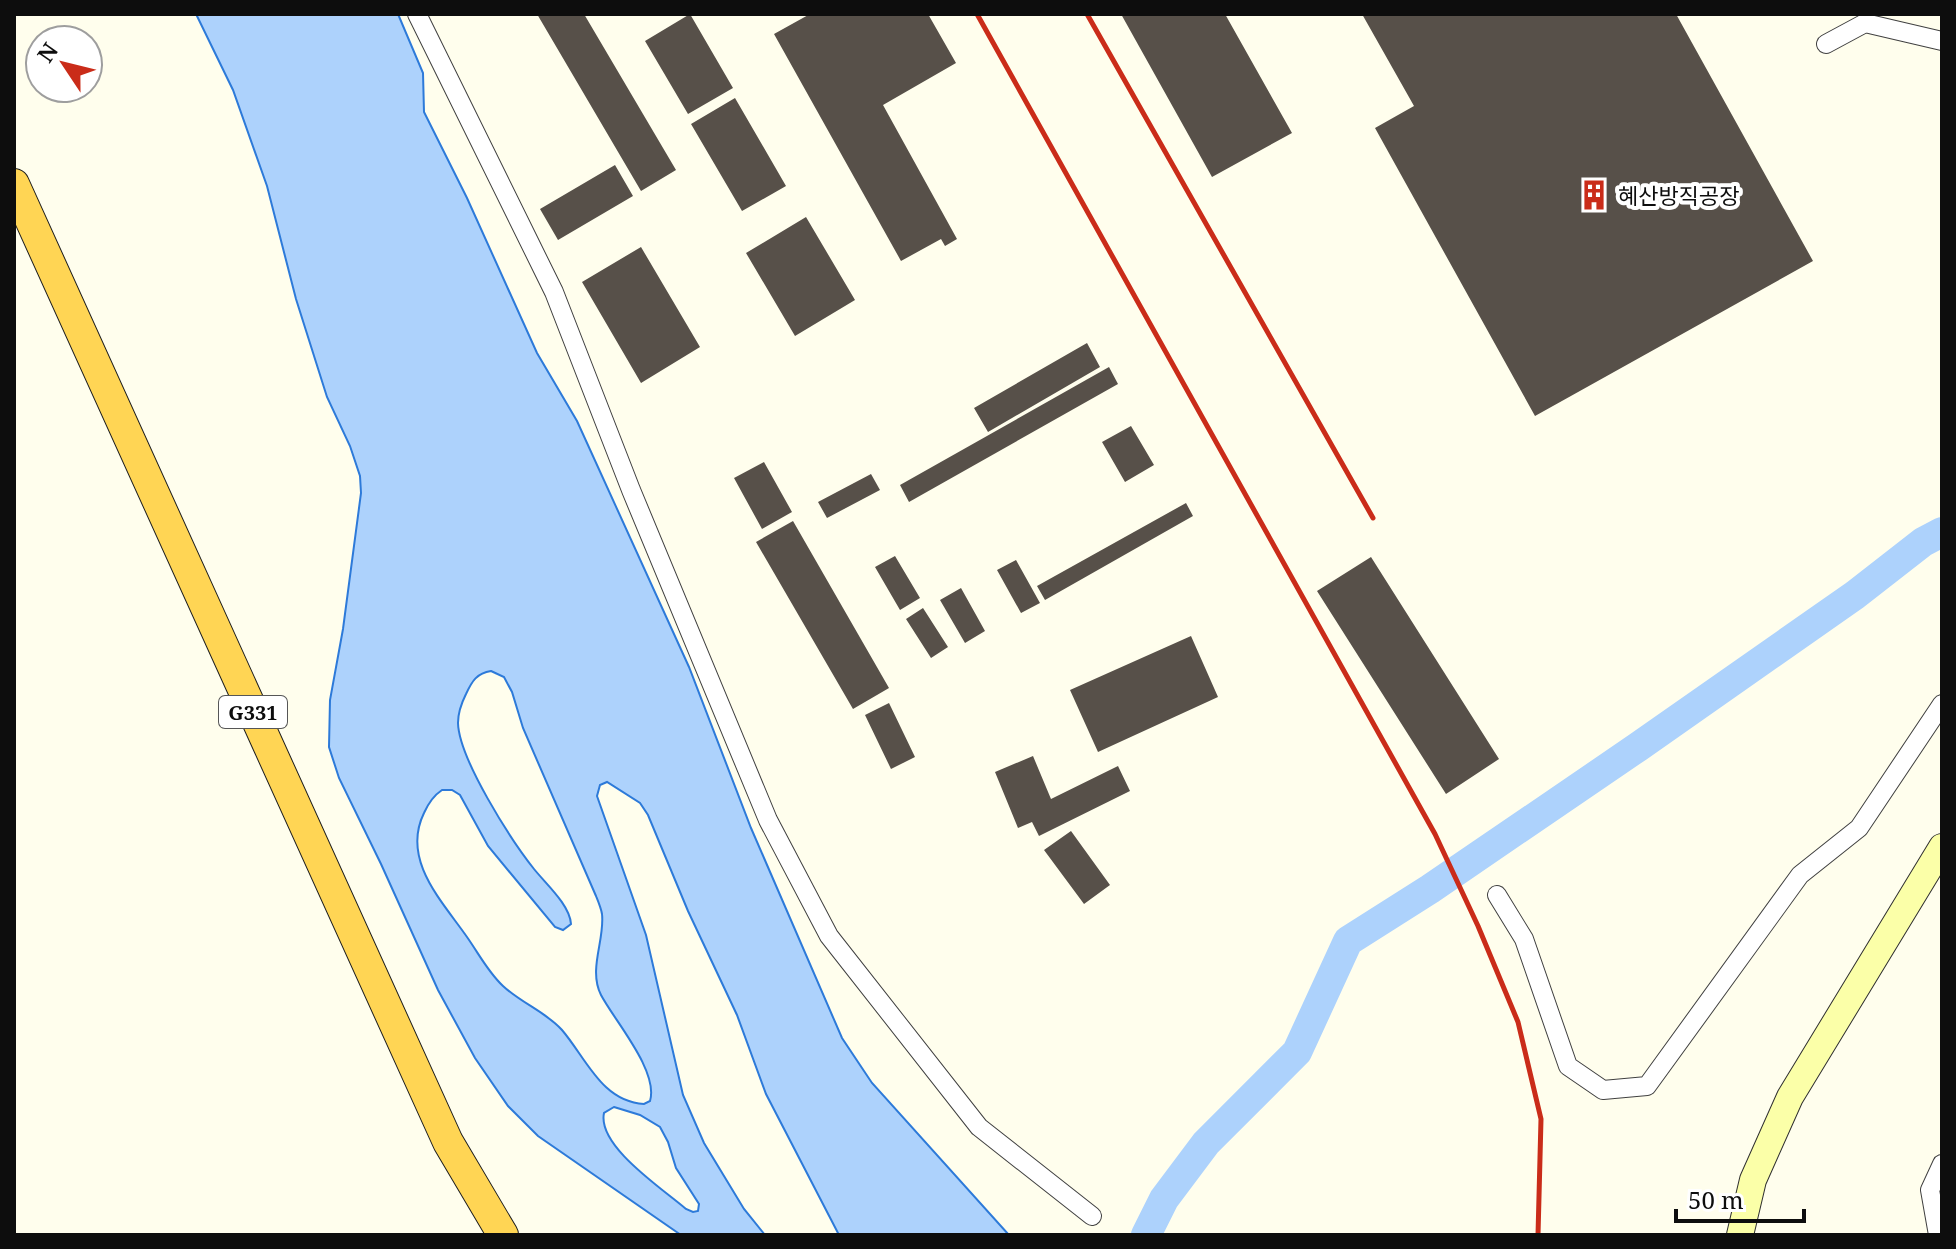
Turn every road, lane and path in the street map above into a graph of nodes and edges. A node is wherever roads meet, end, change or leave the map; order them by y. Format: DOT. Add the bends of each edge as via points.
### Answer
graph roads {
  1 [pos="417,14"];
  2 [pos="1942,41"];
  3 [pos="1826,44"];
  4 [pos="14,184"];
  5 [pos="1942,704"];
  6 [pos="1942,847"];
  7 [pos="1497,895"];
  8 [pos="1942,1164"];
  9 [pos="1092,1216"];
  10 [pos="503,1235"];
  11 [pos="1740,1235"];
  12 [pos="1938,1235"];
  1 -- 9 [label="street" via="554,292 768,820 829,936 979,1127"];
  2 -- 3 [label="street" via="1865,23"];
  4 -- 10 [label="highway, G331" via="448,1142"];
  5 -- 7 [label="street" via="1859,828 1800,875 1647,1086 1603,1090 1568,1066 1524,939"];
  6 -- 11 [label="main road" via="1790,1097 1753,1180"];
  8 -- 12 [label="street" via="1930,1190"];
}
